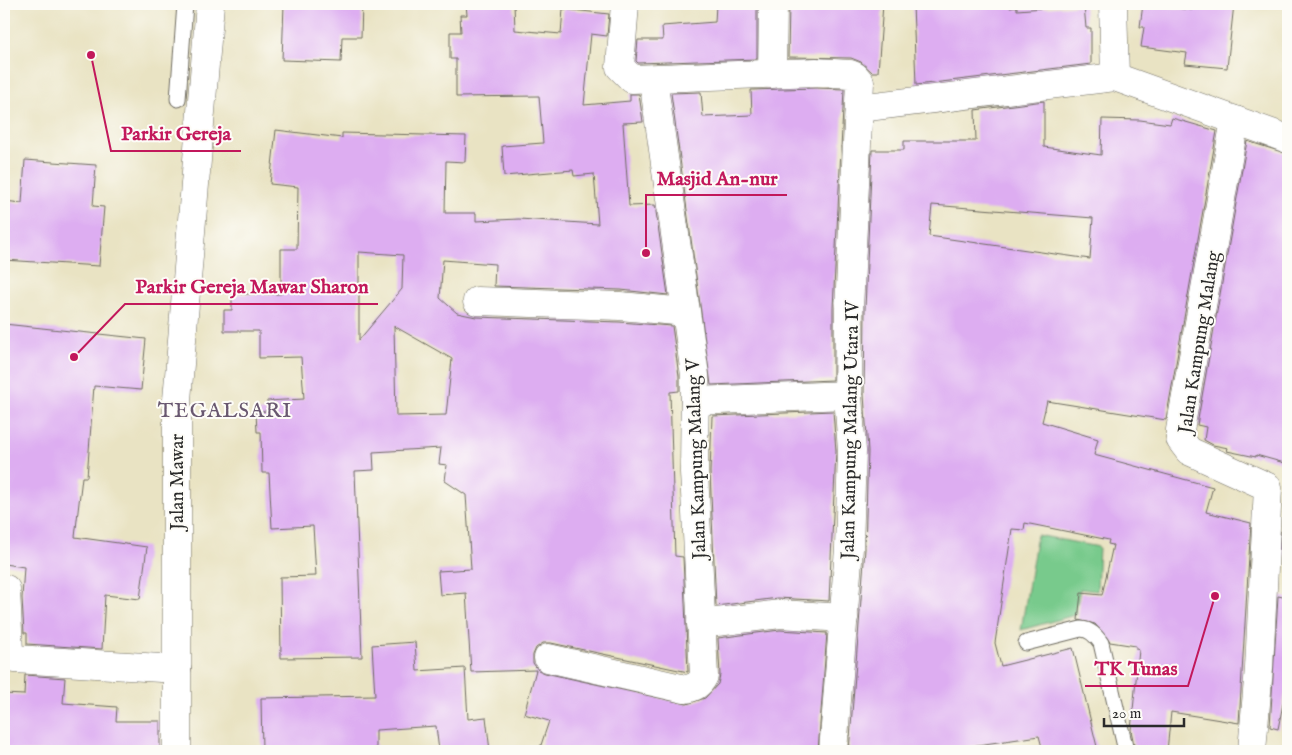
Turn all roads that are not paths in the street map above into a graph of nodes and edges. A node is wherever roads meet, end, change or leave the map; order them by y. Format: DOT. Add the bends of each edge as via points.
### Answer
graph roads {
  1 [pos="186,4"];
  2 [pos="210,4"];
  3 [pos="625,4"];
  4 [pos="773,4"];
  5 [pos="1113,4"];
  6 [pos="772,74"];
  7 [pos="1115,77"];
  8 [pos="653,79"];
  9 [pos="178,99"];
  10 [pos="859,108"];
  11 [pos="1236,120"];
  12 [pos="1288,138"];
  13 [pos="477,301"];
  14 [pos="686,312"];
  15 [pos="848,395"];
  16 [pos="696,401"];
  17 [pos="1278,490"];
  18 [pos="6,589"];
  19 [pos="844,618"];
  20 [pos="701,624"];
  21 [pos="1026,643"];
  22 [pos="548,658"];
  23 [pos="177,669"];
  24 [pos="177,751"];
  25 [pos="833,751"];
  26 [pos="1126,751"];
  27 [pos="1252,751"];
  1 -- 9 [label="lane"];
  2 -- 23 [label="street, Jalan Mawar" via="177,400"];
  3 -- 8 [label="street, Jalan Kampung Malang Utara IV" via="620,67 632,79"];
  4 -- 6 [label="street"];
  5 -- 7 [label="street"];
  6 -- 8 [label="street, Jalan Kampung Malang Utara IV"];
  6 -- 10 [label="street, Jalan Kampung Malang Utara IV" via="816,72 855,76 860,82"];
  7 -- 10 [label="street"];
  7 -- 11 [label="street"];
  8 -- 14 [label="street, Jalan Kampung Malang V"];
  10 -- 15 [label="street, Jalan Kampung Malang Utara IV"];
  11 -- 12 [label="street"];
  11 -- 17 [label="street, Jalan Kampung Malang" via="1180,439 1189,452"];
  13 -- 14 [label="street" via="620,306"];
  14 -- 16 [label="street, Jalan Kampung Malang V"];
  15 -- 16 [label="street"];
  15 -- 19 [label="street, Jalan Kampung Malang Utara IV" via="852,451"];
  16 -- 20 [label="street, Jalan Kampung Malang V" via="694,472"];
  17 -- 27 [label="street, Jalan Kampung Malang"];
  18 -- 23 [label="street" via="9,652 15,659"];
  19 -- 20 [label="street" via="780,614"];
  19 -- 25 [label="street, Jalan Kampung Malang Utara IV"];
  20 -- 22 [label="street, Jalan Kampung Malang V" via="704,676 701,683 692,688"];
  21 -- 26 [label="lane" via="1080,629 1089,630 1096,636 1101,643"];
  23 -- 24 [label="street, Jalan Mawar"];
}
